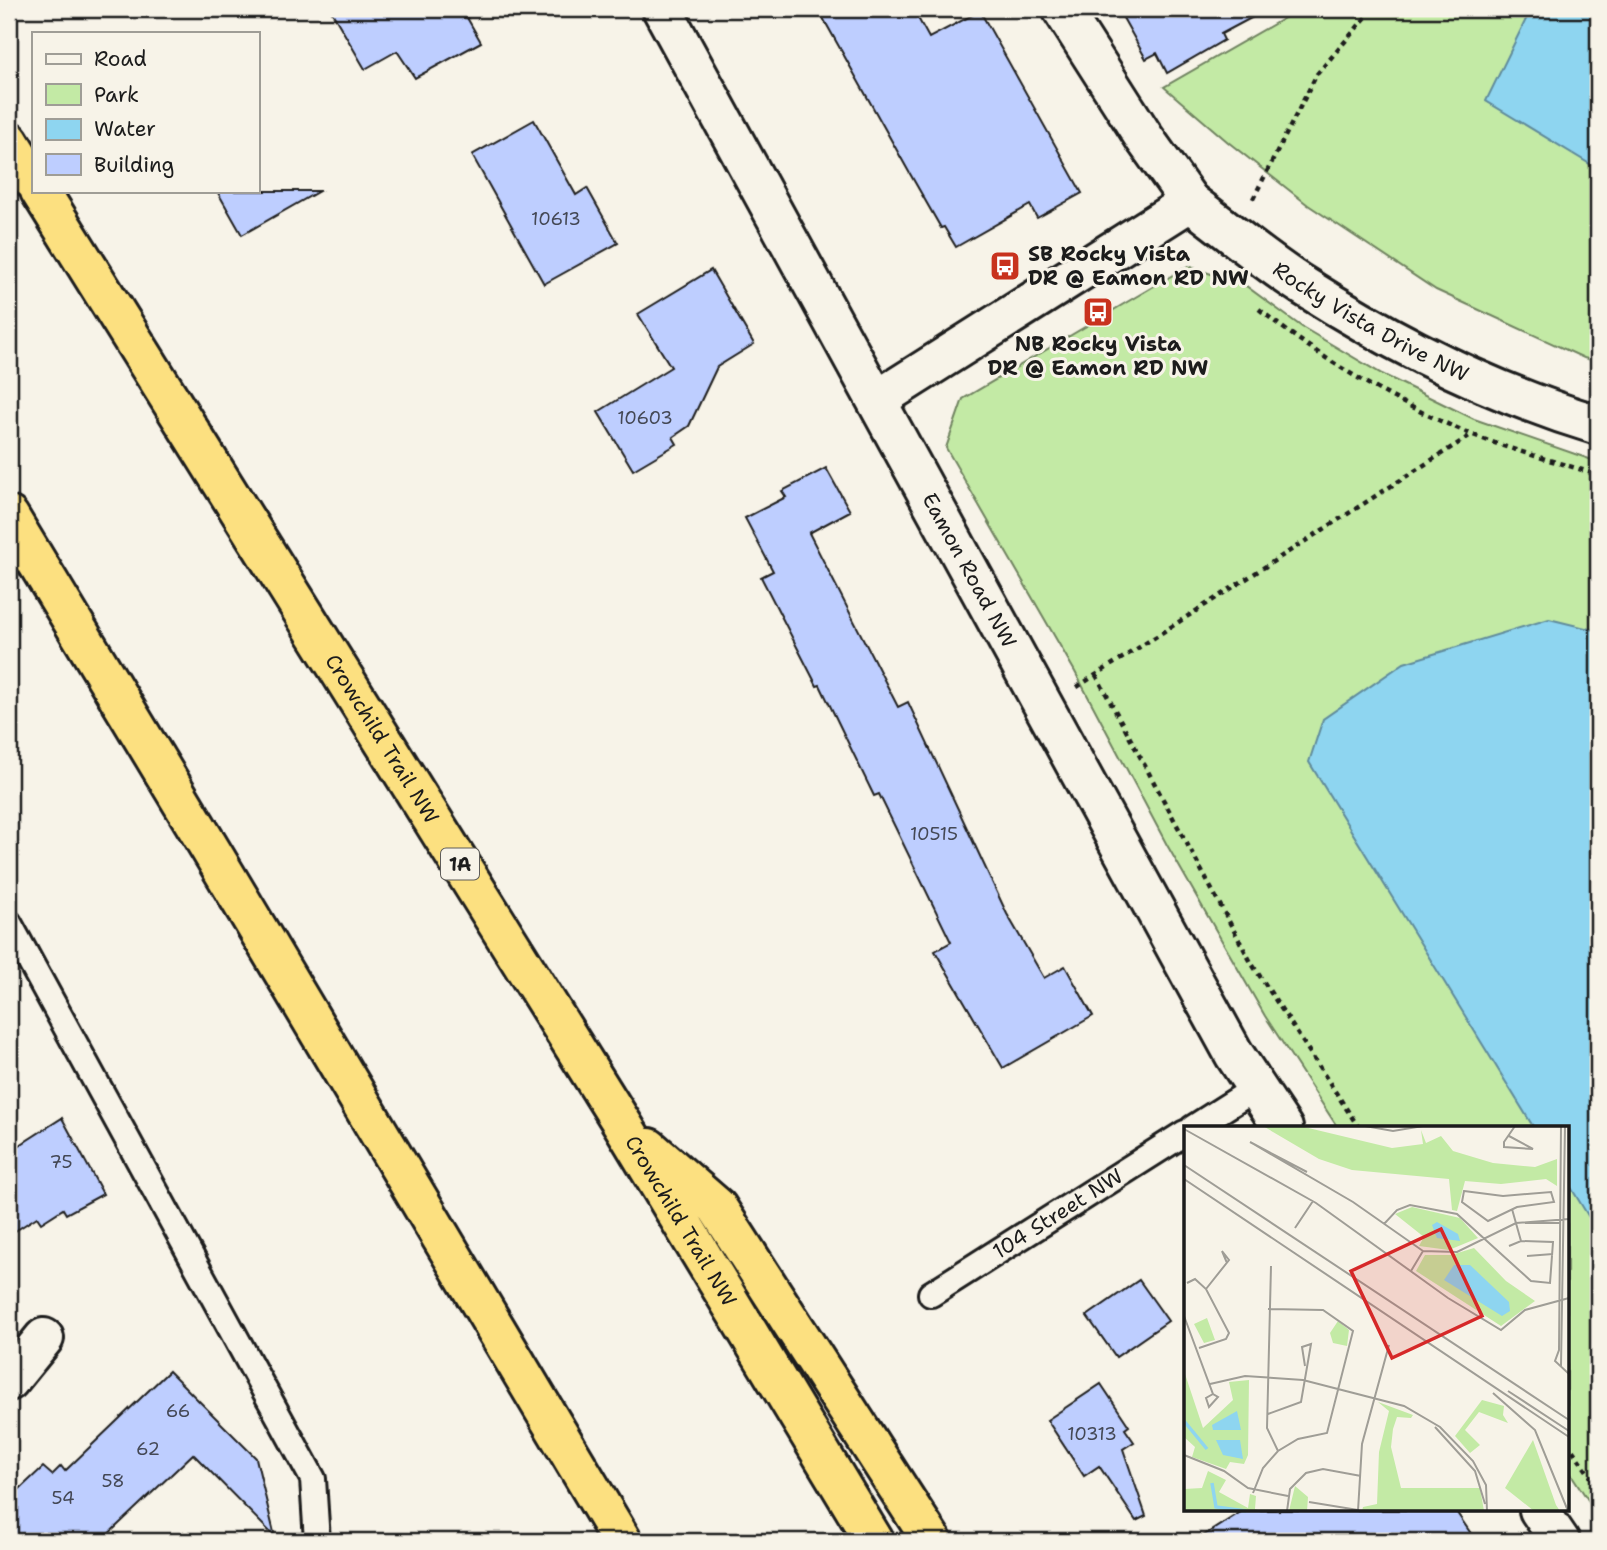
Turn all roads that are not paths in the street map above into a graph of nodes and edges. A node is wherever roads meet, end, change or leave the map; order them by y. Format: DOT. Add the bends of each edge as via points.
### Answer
graph roads {
  1 [pos="662,9"];
  2 [pos="1062,9"];
  3 [pos="9,141"];
  4 [pos="32,178"];
  5 [pos="41,192"];
  6 [pos="1190,202"];
  7 [pos="877,400"];
  8 [pos="1598,425"];
  9 [pos="9,516"];
  10 [pos="9,923"];
  11 [pos="1256,1088"];
  12 [pos="623,1125"];
  13 [pos="1196,1126"];
  14 [pos="1282,1126"];
  15 [pos="1184,1134"];
  16 [pos="930,1294"];
  17 [pos="44,1338"];
  18 [pos="9,1381"];
  19 [pos="1540,1512"];
  20 [pos="317,1541"];
  21 [pos="622,1541"];
  22 [pos="874,1541"];
  23 [pos="933,1541"];
  24 [pos="1560,1541"];
  1 -- 7 [label="street, Eamon Road NW"];
  2 -- 6 [label="street, Rocky Vista Drive NW"];
  3 -- 4 [label="highway"];
  5 -- 12 [label="highway, Crowchild Trail NW / 1A"];
  6 -- 7 [label="street"];
  6 -- 8 [label="street, Rocky Vista Drive NW" via="1304,286 1410,348 1545,409"];
  7 -- 11 [label="street, Eamon Road NW"];
  9 -- 21 [label="highway"];
  10 -- 20 [label="lane" via="313,1479"];
  11 -- 13 [label="lane"];
  11 -- 14 [label="street, Eamon Road NW"];
  12 -- 22 [label="highway, Crowchild Trail NW / 1A"];
  12 -- 23 [label="highway" via="717,1207"];
  15 -- 16 [label="lane, 104 Street NW"];
  17 -- 18 [label="street"];
  19 -- 24 [label="street"];
}
